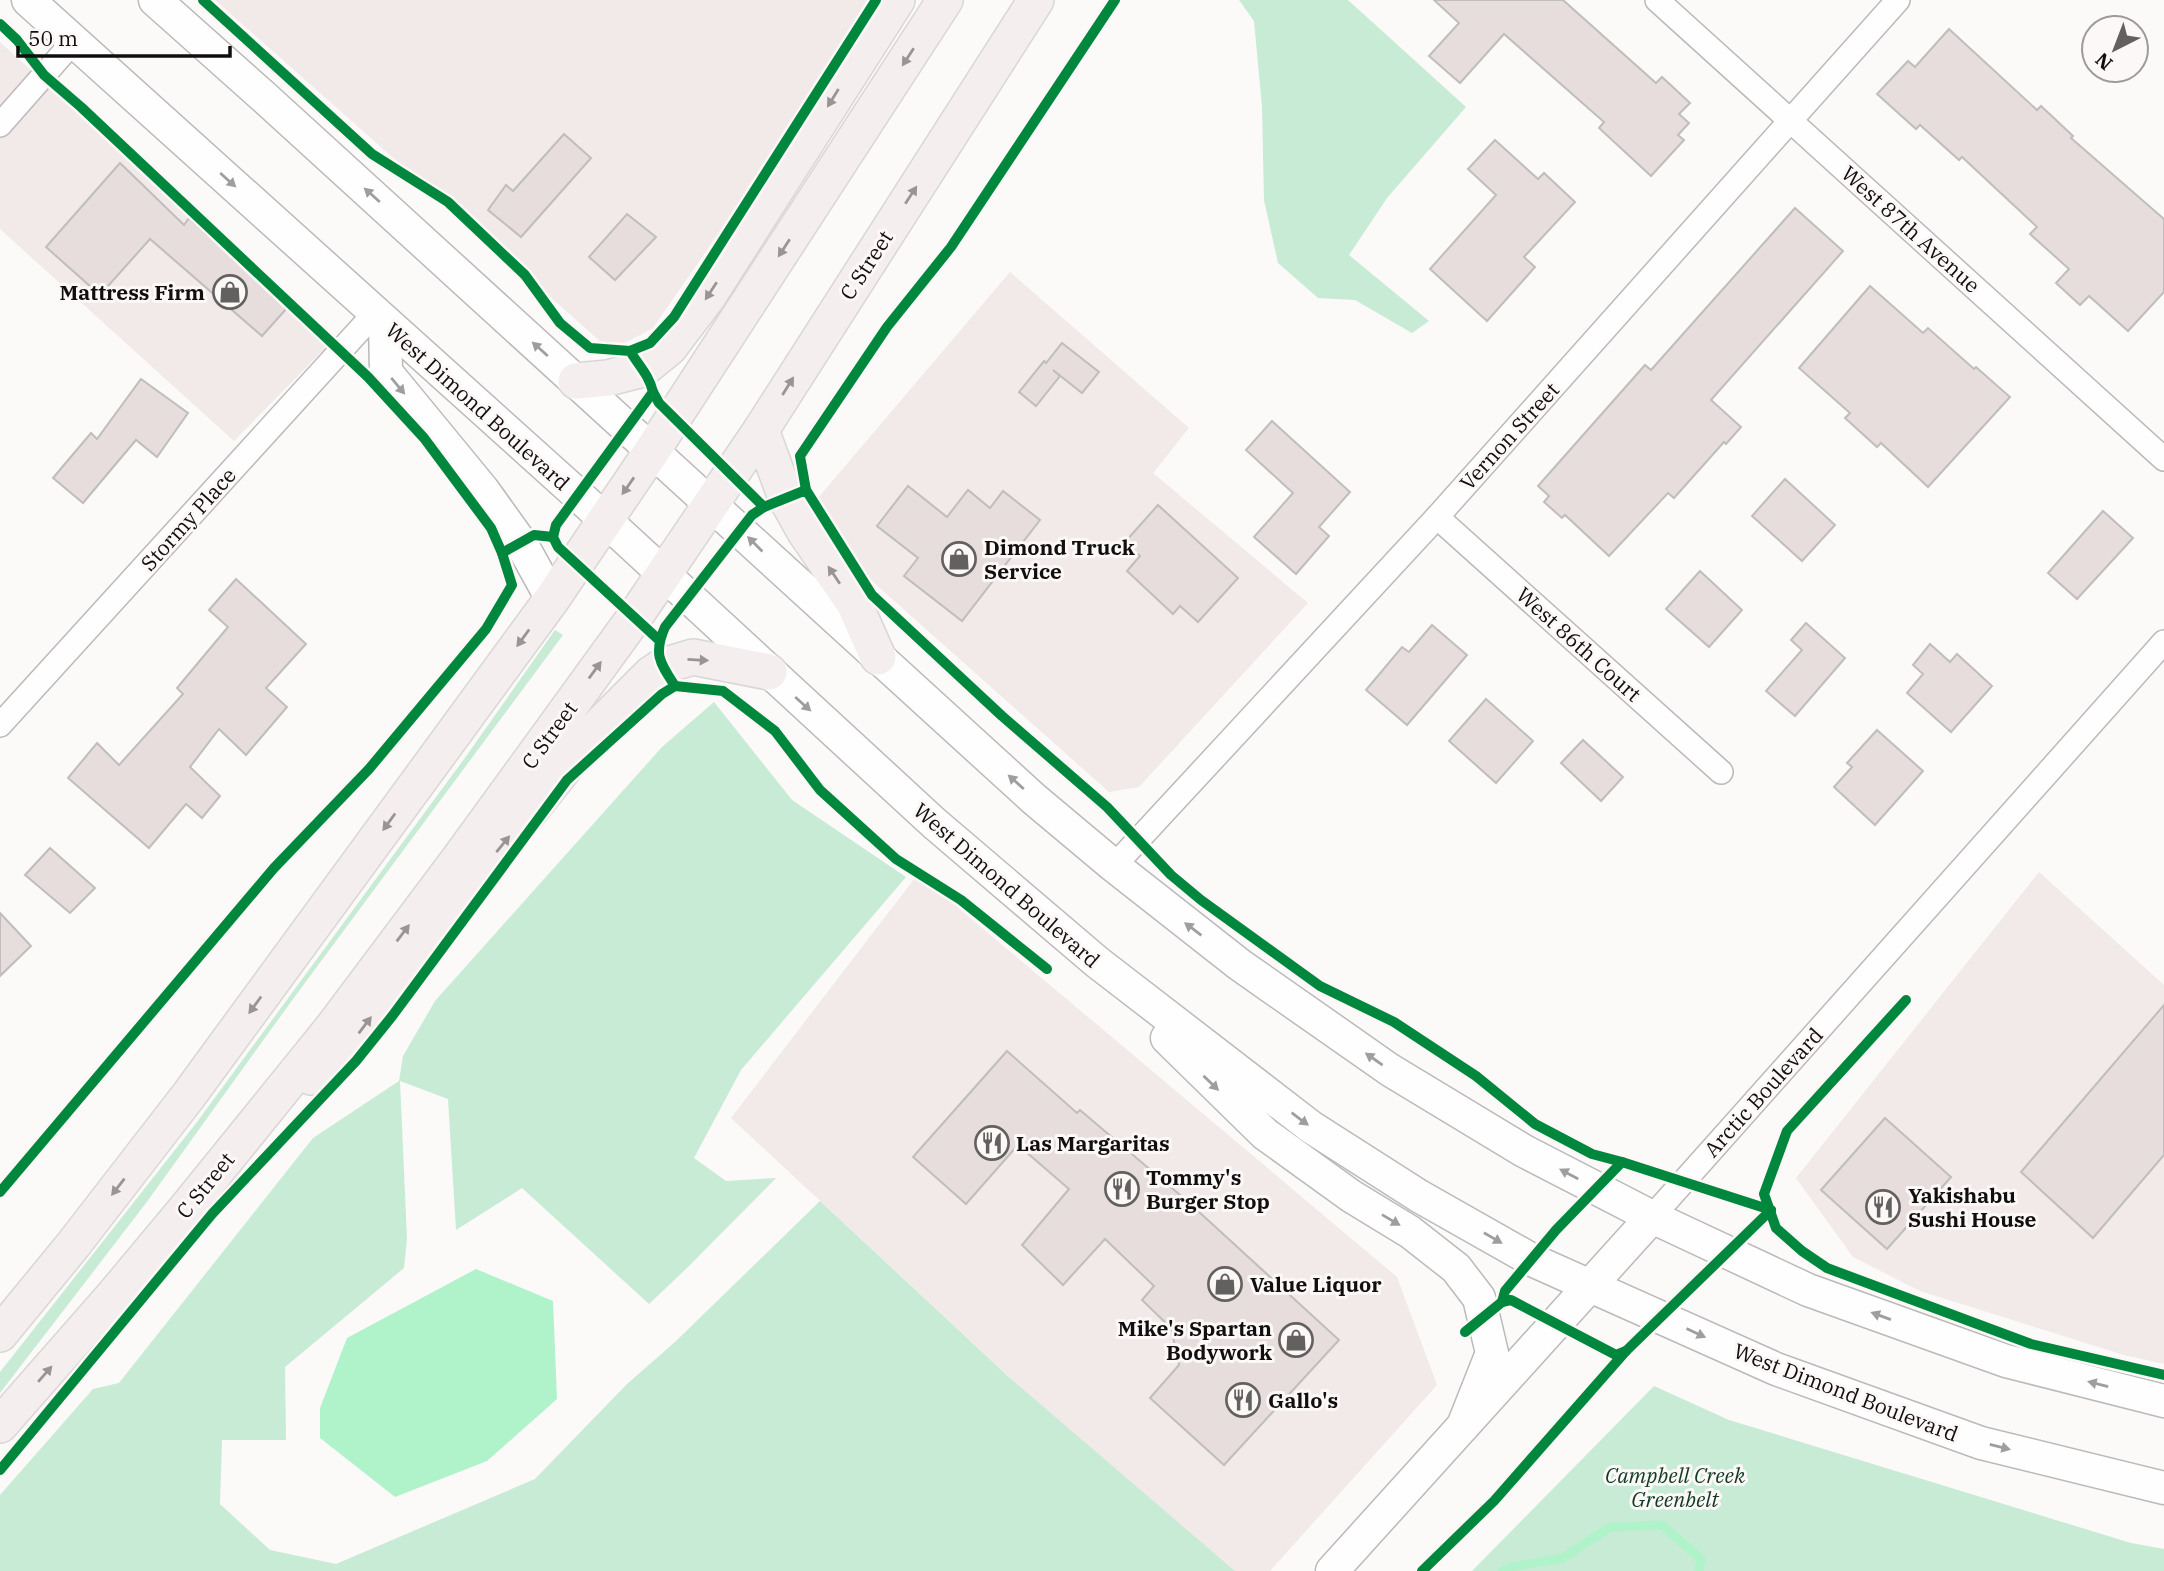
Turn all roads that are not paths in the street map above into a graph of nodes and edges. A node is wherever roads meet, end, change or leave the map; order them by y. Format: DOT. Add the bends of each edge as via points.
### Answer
graph roads {
  1 [pos="28,0"];
  2 [pos="155,0"];
  3 [pos="897,0"];
  4 [pos="945,0"];
  5 [pos="1036,0"];
  6 [pos="1657,0"];
  7 [pos="1898,0"];
  8 [pos="73,42"];
  9 [pos="1791,120"];
  10 [pos="0,125"];
  11 [pos="380,318"];
  12 [pos="576,381"];
  13 [pos="761,430"];
  14 [pos="652,451"];
  15 [pos="2164,459"];
  16 [pos="709,504"];
  17 [pos="1437,517"];
  18 [pos="604,521"];
  19 [pos="662,575"];
  20 [pos="552,598"];
  21 [pos="2164,642"];
  22 [pos="878,657"];
  23 [pos="769,672"];
  24 [pos="0,725"];
  25 [pos="1721,772"];
  26 [pos="1114,866"];
  27 [pos="1097,962"];
  28 [pos="259,1118"];
  29 [pos="1652,1217"];
  30 [pos="1589,1286"];
  31 [pos="0,1334"];
  32 [pos="2164,1401"];
  33 [pos="0,1425"];
  34 [pos="1462,1426"];
  35 [pos="2164,1489"];
  36 [pos="1332,1571"];
  1 -- 8 [label="main road, West Dimond Boulevard"];
  12 -- 2 [label="main road, one-way"];
  3 -- 12 [label="main road, one-way" via="707,298 669,348 643,369 608,379"];
  4 -- 14 [label="main road, one-way"];
  13 -- 5 [label="main road, C Street, one-way"];
  6 -- 9 [label="street, West 87th Avenue"];
  7 -- 9 [label="street, Vernon Street"];
  8 -- 10 [label="street"];
  8 -- 11 [label="main road, West Dimond Boulevard, one-way"];
  9 -- 15 [label="street, West 87th Avenue"];
  9 -- 17 [label="street, Vernon Street"];
  11 -- 18 [label="main road, West Dimond Boulevard"];
  11 -- 20 [label="main road, one-way" via="386,372 483,490"];
  11 -- 24 [label="street, Stormy Place"];
  12 -- 14 [label="main road"];
  13 -- 16 [label="main road, C Street"];
  22 -- 13 [label="main road, one-way" via="854,603 786,498"];
  14 -- 16 [label="main road"];
  14 -- 18 [label="main road, one-way"];
  16 -- 19 [label="main road, C Street"];
  22 -- 16 [label="main road, one-way"];
  17 -- 25 [label="street, West 86th Court"];
  17 -- 26 [label="street, Vernon Street"];
  18 -- 19 [label="main road, West Dimond Boulevard"];
  18 -- 20 [label="main road"];
  19 -- 23 [label="main road, West Dimond Boulevard"];
  28 -- 19 [label="main road, C Street, one-way" via="459,859"];
  20 -- 31 [label="main road, one-way" via="189,1095"];
  21 -- 29 [label="street, Arctic Boulevard"];
  26 -- 22 [label="main road, one-way"];
  23 -- 27 [label="main road, West Dimond Boulevard, one-way" via="934,823"];
  28 -- 23 [label="main road, one-way" via="351,1044 593,732 651,674 693,657"];
  29 -- 26 [label="main road, one-way" via="1524,1151 1390,1070 1240,965"];
  27 -- 30 [label="main road, West Dimond Boulevard, one-way" via="1311,1127 1430,1202"];
  27 -- 34 [label="main road, one-way" via="1189,1062 1265,1135 1456,1268 1479,1298 1492,1353"];
  33 -- 28 [label="main road, C Street, one-way"];
  29 -- 30 [label="main road, Arctic Boulevard"];
  32 -- 29 [label="main road, one-way" via="1993,1356 1808,1290"];
  30 -- 34 [label="main road, Arctic Boulevard"];
  30 -- 35 [label="main road, West Dimond Boulevard, one-way" via="1776,1369 1981,1443"];
  34 -- 36 [label="main road, Arctic Boulevard"];
}
